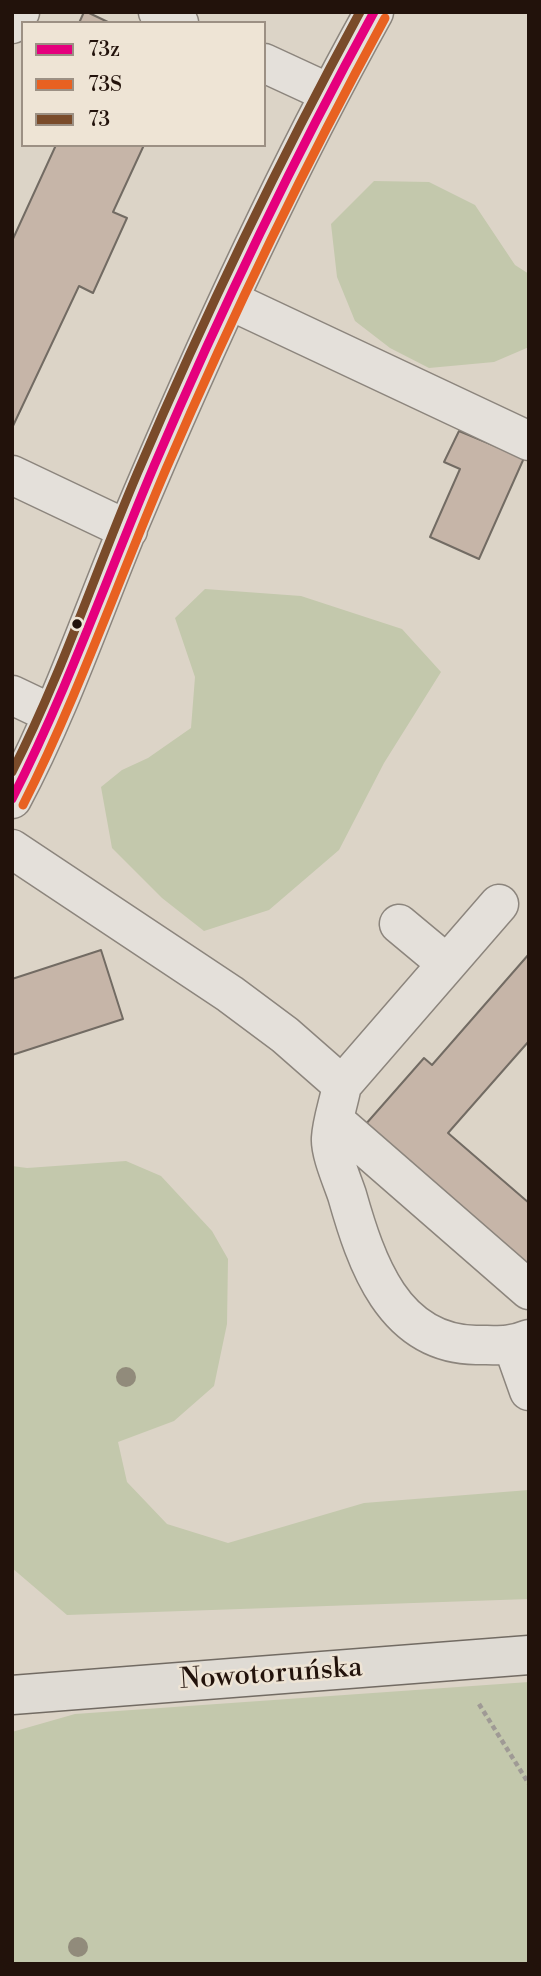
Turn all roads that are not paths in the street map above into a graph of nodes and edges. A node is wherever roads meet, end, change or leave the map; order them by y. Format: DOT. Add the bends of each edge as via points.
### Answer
graph roads {
  1 [pos="20,12"];
  2 [pos="158,12"];
  3 [pos="374,12"];
  4 [pos="174,21"];
  5 [pos="12,24"];
  6 [pos="266,64"];
  7 [pos="329,93"];
  8 [pos="229,300"];
  9 [pos="529,441"];
  10 [pos="12,475"];
  11 [pos="128,530"];
  12 [pos="12,695"];
  13 [pos="52,714"];
  14 [pos="12,799"];
  15 [pos="12,849"];
  16 [pos="499,904"];
  17 [pos="399,924"];
  18 [pos="447,964"];
  19 [pos="338,1103"];
  20 [pos="529,1290"];
  21 [pos="521,1342"];
  22 [pos="529,1391"];
  23 [pos="529,1656"];
  24 [pos="12,1695"];
  1 -- 5 [label="street"];
  2 -- 4 [label="street"];
  3 -- 7 [label="street"];
  6 -- 7 [label="street"];
  7 -- 8 [label="street"];
  8 -- 9 [label="street"];
  8 -- 11 [label="street"];
  10 -- 11 [label="street"];
  11 -- 13 [label="street"];
  12 -- 13 [label="street"];
  13 -- 14 [label="street"];
  15 -- 19 [label="street" via="285,1035"];
  16 -- 18 [label="street"];
  17 -- 18 [label="street"];
  18 -- 19 [label="street"];
  19 -- 20 [label="street"];
  19 -- 21 [label="street" via="331,1140 361,1244 380,1286 427,1334 457,1345"];
  21 -- 22 [label="street"];
  23 -- 24 [label="main road, Nowotoruńska"];
}
